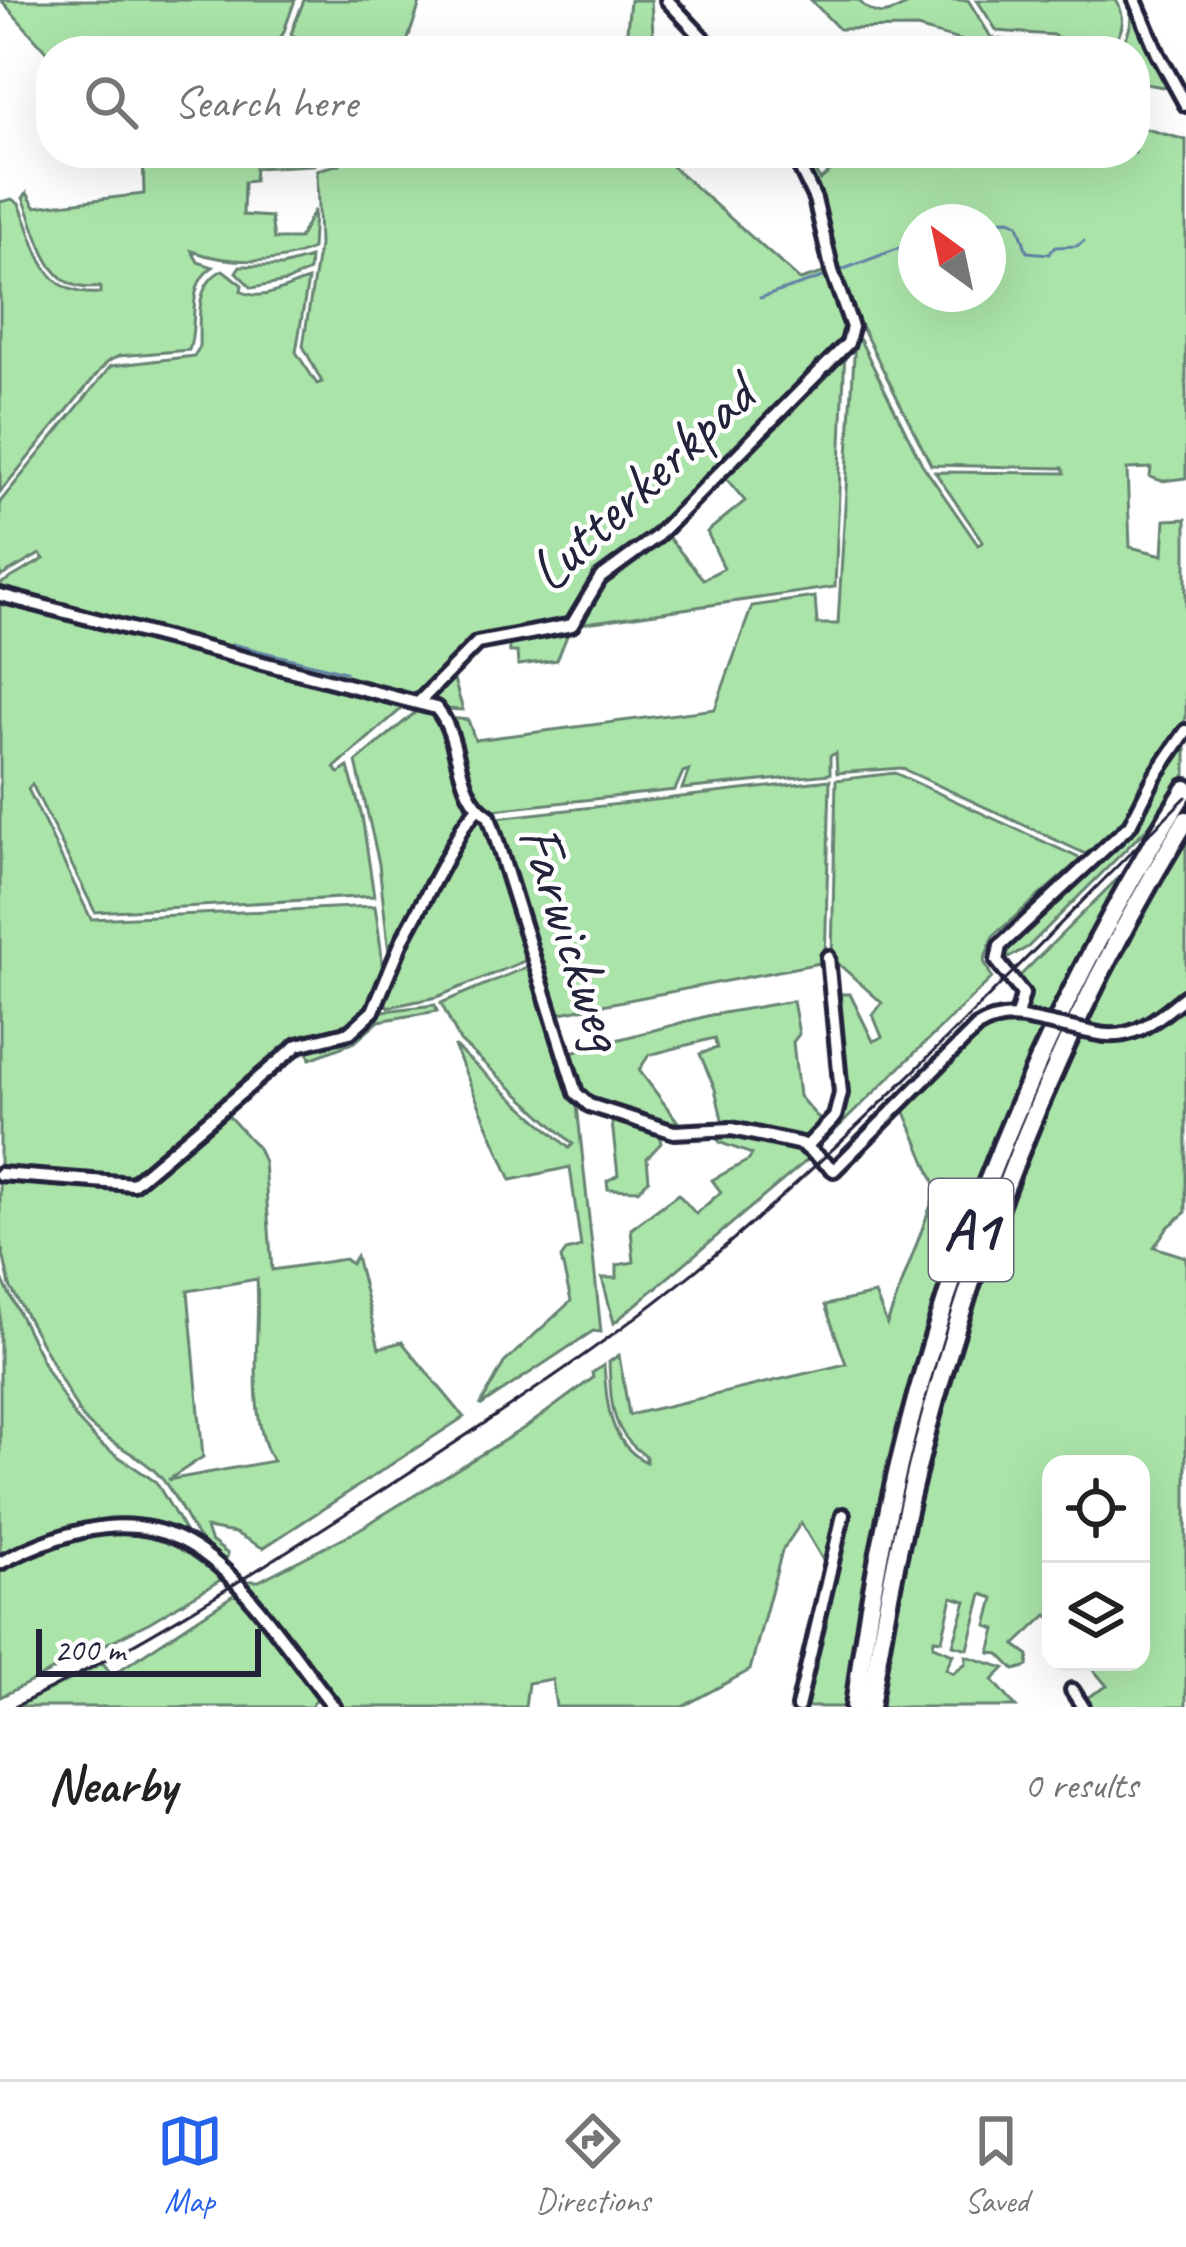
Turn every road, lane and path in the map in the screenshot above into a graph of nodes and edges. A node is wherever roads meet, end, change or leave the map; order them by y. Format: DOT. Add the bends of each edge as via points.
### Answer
graph roads {
  1 [pos="667,0"];
  2 [pos="1136,0"];
  3 [pos="701,36"];
  4 [pos="1186,105"];
  5 [pos="800,168"];
  6 [pos="0,595"];
  7 [pos="420,701"];
  8 [pos="1186,731"];
  9 [pos="1186,789"];
  10 [pos="477,809"];
  11 [pos="1186,820"];
  12 [pos="828,957"];
  13 [pos="1186,996"];
  14 [pos="1017,1016"];
  15 [pos="808,1146"];
  16 [pos="0,1174"];
  17 [pos="843,1515"];
  18 [pos="0,1563"];
  19 [pos="1072,1690"];
  20 [pos="334,1707"];
  21 [pos="798,1707"];
  22 [pos="854,1707"];
  23 [pos="870,1707"];
  24 [pos="1083,1707"];
  1 -- 3 [label="street"];
  2 -- 4 [label="street"];
  5 -- 7 [label="street, Lutterkerkpad" via="853,327 850,339 656,537 600,578 572,625 477,643"];
  6 -- 7 [label="street"];
  7 -- 10 [label="street, Farwickweg" via="444,717"];
  8 -- 14 [label="street" via="1130,825 1000,946 997,961 1023,994"];
  9 -- 22 [label="highway, A1" via="1054,1030 973,1223 899,1465"];
  10 -- 15 [label="street, Farwickweg" via="489,816 582,1102 683,1134 722,1128"];
  10 -- 16 [label="street" via="403,939 374,1011 350,1032 298,1046 133,1184"];
  11 -- 23 [label="highway, A1" via="1062,1047 973,1267 906,1502"];
  12 -- 15 [label="street" via="841,1093 835,1117"];
  13 -- 14 [label="street, bridge" via="1133,1034 1112,1037"];
  14 -- 15 [label="street, Farwickweg" via="971,1032 837,1169"];
  17 -- 21 [label="street"];
  18 -- 20 [label="street" via="68,1534 136,1524 162,1530 197,1547 238,1583"];
  19 -- 24 [label="street"];
}
